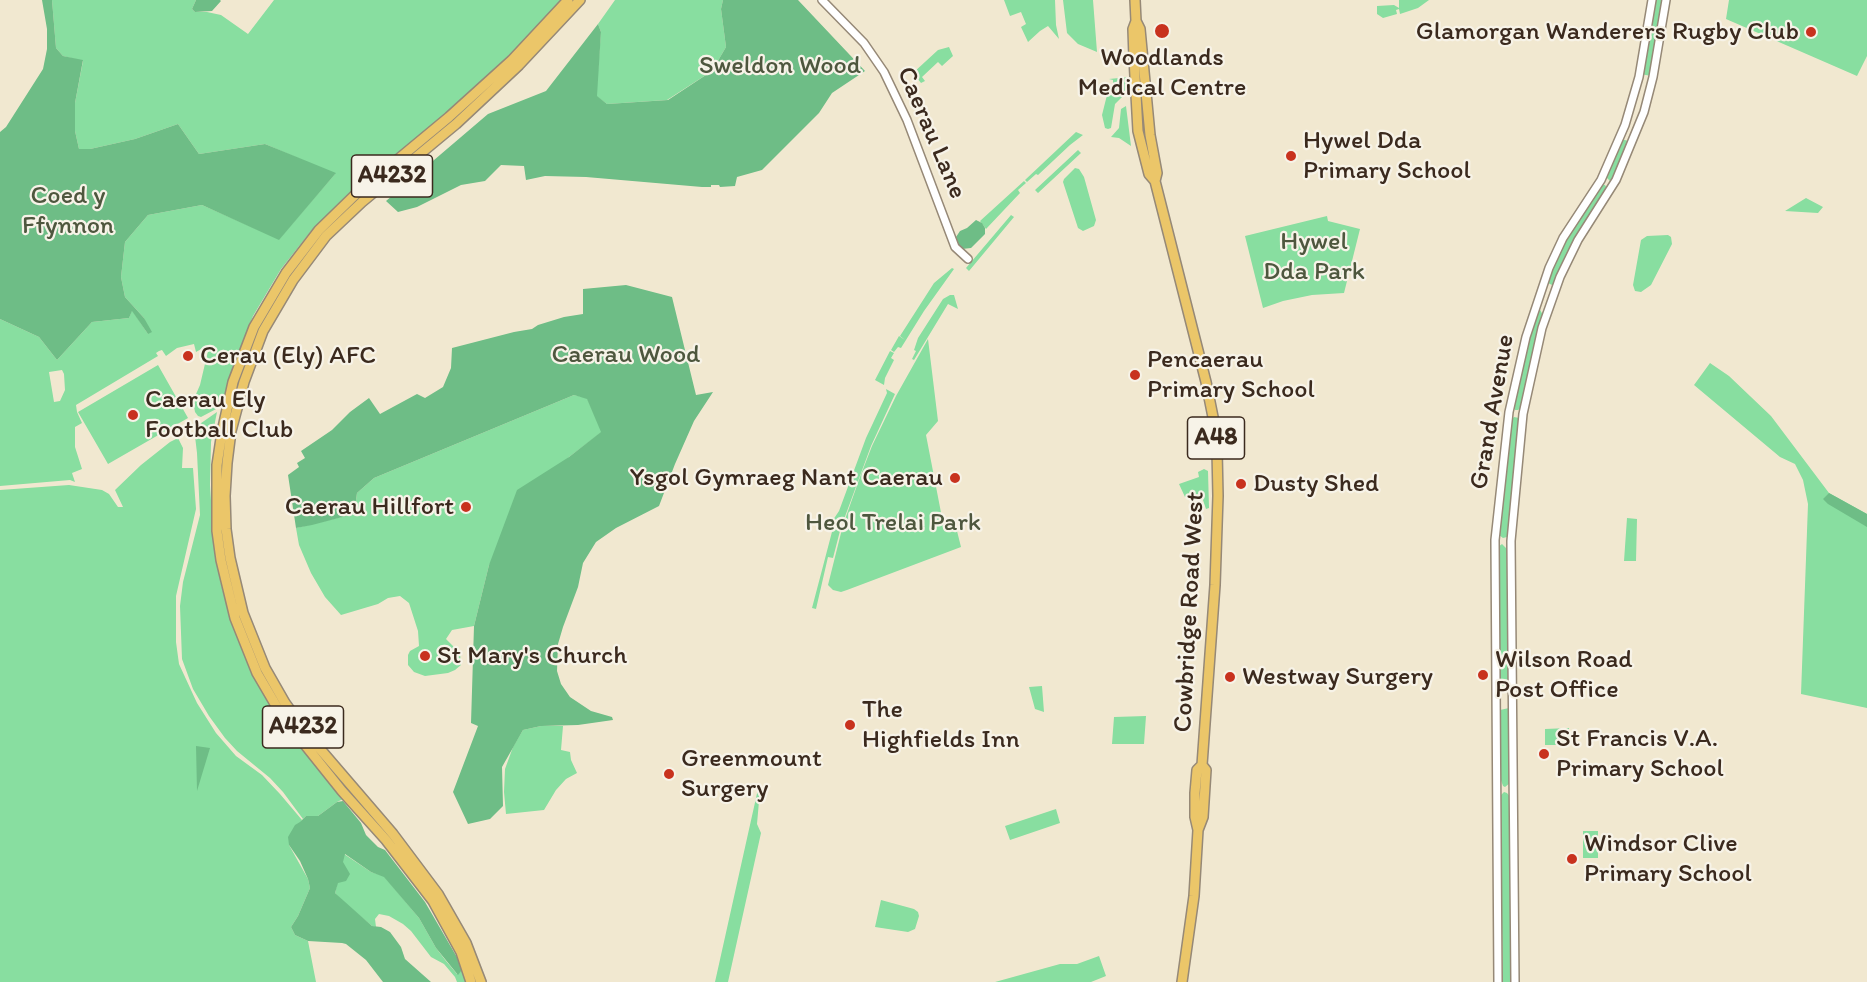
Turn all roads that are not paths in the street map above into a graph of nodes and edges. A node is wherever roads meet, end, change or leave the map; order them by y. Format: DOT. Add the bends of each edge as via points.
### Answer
graph roads {
  1 [pos="568,0"];
  2 [pos="580,0"];
  3 [pos="822,0"];
  4 [pos="1135,0"];
  5 [pos="1652,0"];
  6 [pos="1666,0"];
  7 [pos="1636,90"];
  8 [pos="1649,94"];
  9 [pos="1629,114"];
  10 [pos="1642,118"];
  11 [pos="1601,180"];
  12 [pos="1612,186"];
  13 [pos="968,259"];
  14 [pos="1540,292"];
  15 [pos="1550,304"];
  16 [pos="238,382"];
  17 [pos="226,431"];
  18 [pos="1495,540"];
  19 [pos="1511,541"];
  20 [pos="1512,789"];
  21 [pos="1496,791"];
  22 [pos="471,982"];
  23 [pos="481,982"];
  24 [pos="1182,982"];
  25 [pos="1498,982"];
  26 [pos="1515,982"];
  1 -- 16 [label="main road, A4232" via="497,74 319,230 286,273 254,327"];
  2 -- 16 [label="main road, A4232" via="511,73 326,236 293,280"];
  3 -- 13 [label="street, Caerau Lane" via="864,43 884,72 907,120 955,247"];
  4 -- 24 [label="main road, Cowbridge Road West / A48" via="1155,181 1206,382 1217,450 1215,585 1202,765 1197,770 1195,793 1198,830 1194,896"];
  5 -- 7 [label="street, Grand Avenue"];
  6 -- 8 [label="street, Grand Avenue"];
  7 -- 8 [label="street"];
  7 -- 9 [label="street, Grand Avenue"];
  8 -- 10 [label="street, Grand Avenue"];
  9 -- 10 [label="street"];
  9 -- 11 [label="street, Grand Avenue"];
  10 -- 12 [label="street, Grand Avenue"];
  11 -- 12 [label="street"];
  11 -- 14 [label="street, Grand Avenue" via="1558,247"];
  12 -- 15 [label="street, Grand Avenue" via="1571,251"];
  14 -- 15 [label="street"];
  14 -- 18 [label="street, Grand Avenue" via="1509,412"];
  15 -- 19 [label="street, Grand Avenue" via="1523,414"];
  16 -- 17 [label="main road, A4232"];
  17 -- 22 [label="main road, A4232" via="217,465 217,531 235,618 253,664 278,709 302,741 433,901 461,952"];
  17 -- 23 [label="main road, A4232" via="226,529 243,613 265,668 309,735 438,894 466,943"];
  18 -- 19 [label="street"];
  18 -- 21 [label="street, Grand Avenue"];
  19 -- 20 [label="street, Grand Avenue"];
  20 -- 21 [label="street"];
  20 -- 26 [label="street, Grand Avenue"];
  21 -- 25 [label="street, Grand Avenue"];
}
